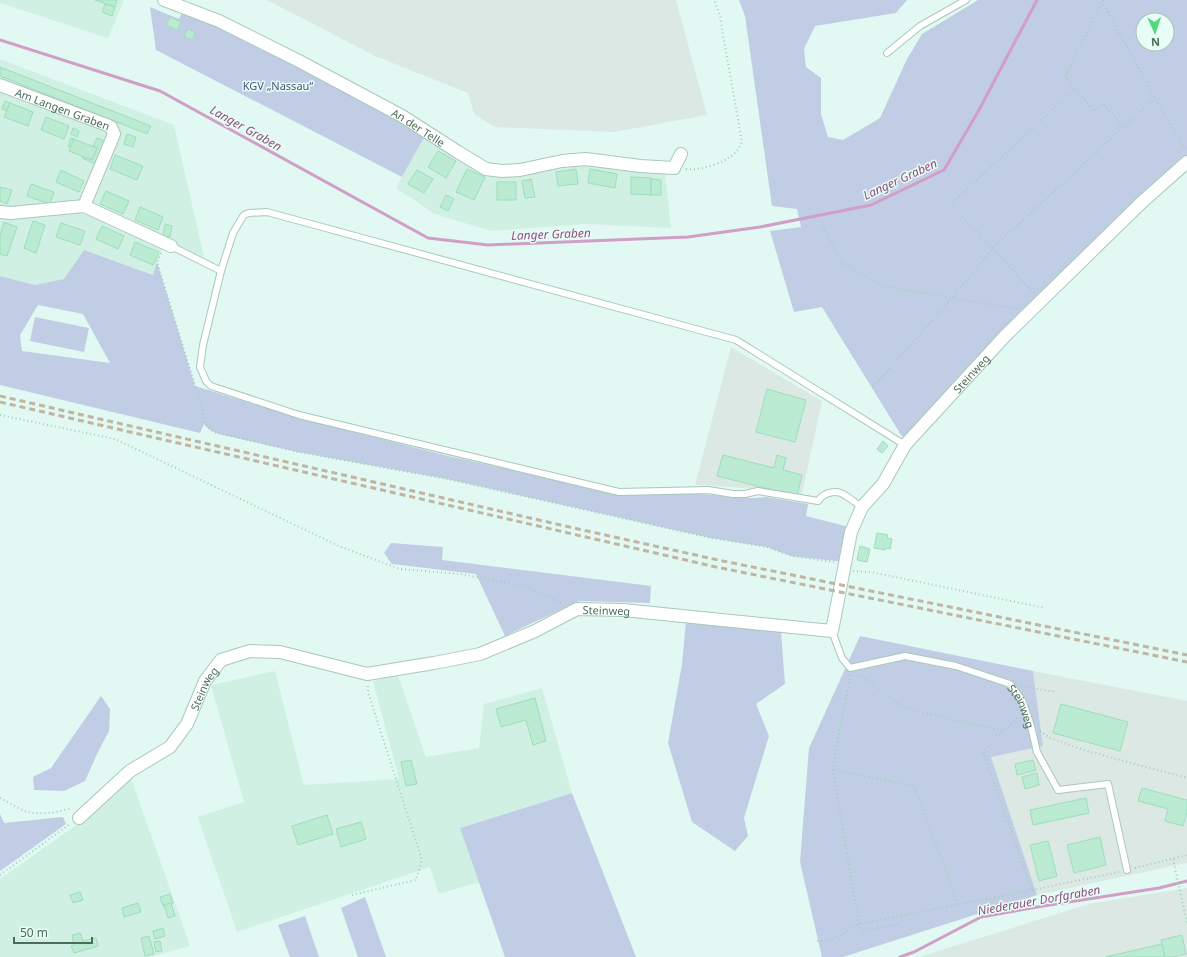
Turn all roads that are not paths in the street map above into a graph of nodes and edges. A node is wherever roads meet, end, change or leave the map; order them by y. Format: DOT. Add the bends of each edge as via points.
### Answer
graph roads {
  1 [pos="164,0"];
  2 [pos="966,0"];
  3 [pos="886,53"];
  4 [pos="0,85"];
  5 [pos="682,154"];
  6 [pos="1187,162"];
  7 [pos="84,206"];
  8 [pos="0,212"];
  9 [pos="168,245"];
  10 [pos="221,271"];
  11 [pos="905,445"];
  12 [pos="862,507"];
  13 [pos="832,632"];
  14 [pos="78,812"];
  15 [pos="1126,870"];
  1 -- 5 [label="street, An der Telle" via="219,21 299,61 402,116 486,168 502,171 520,170 586,159 674,168"];
  2 -- 3 [label="lane" via="920,26"];
  4 -- 7 [label="street, Am Langen Graben" via="107,125 114,130 113,138"];
  6 -- 11 [label="street, Steinweg" via="1141,203 999,342"];
  7 -- 8 [label="street"];
  7 -- 9 [label="street"];
  9 -- 10 [label="lane"];
  10 -- 11 [label="lane" via="233,233 244,215 267,212 736,340"];
  10 -- 12 [label="lane" via="200,367 211,386 299,415 619,492 708,490 739,494 758,491 818,501 821,496 830,492 845,495"];
  11 -- 12 [label="street, Steinweg" via="883,484"];
  12 -- 13 [label="street, Steinweg" via="850,532"];
  13 -- 14 [label="street, Steinweg" via="623,610 577,609 535,631 480,654 367,674 280,652 250,651 222,660 205,681 187,724 170,747 130,771"];
  13 -- 15 [label="lane, Steinweg" via="842,658 850,668 905,656 956,666 1010,684 1022,700 1037,752 1058,790 1108,784"];
}
